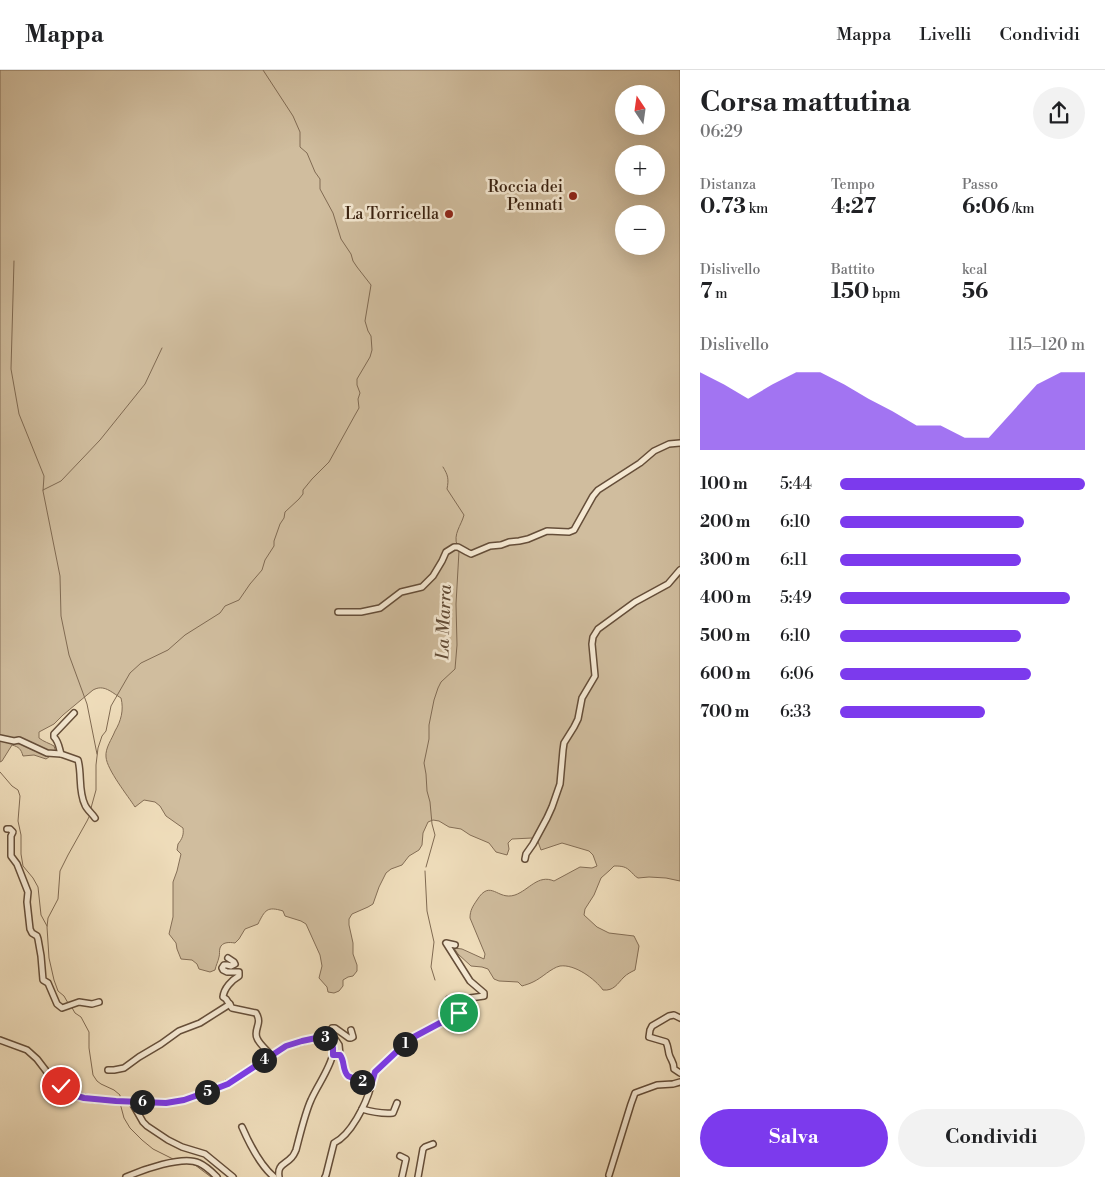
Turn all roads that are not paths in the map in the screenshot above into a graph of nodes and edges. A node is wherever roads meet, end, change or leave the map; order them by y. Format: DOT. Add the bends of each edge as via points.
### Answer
graph roads {
  1 [pos="680,442"];
  2 [pos="680,570"];
  3 [pos="338,612"];
  4 [pos="74,713"];
  5 [pos="0,738"];
  6 [pos="61,754"];
  7 [pos="92,814"];
  8 [pos="7,829"];
  9 [pos="525,859"];
  10 [pos="456,945"];
  11 [pos="228,958"];
  12 [pos="99,1002"];
  13 [pos="230,1004"];
  14 [pos="680,1018"];
  15 [pos="351,1030"];
  16 [pos="0,1040"];
  17 [pos="271,1055"];
  18 [pos="333,1055"];
  19 [pos="340,1055"];
  20 [pos="108,1070"];
  21 [pos="680,1073"];
  22 [pos="680,1082"];
  23 [pos="371,1086"];
  24 [pos="130,1101"];
  25 [pos="396,1103"];
  26 [pos="362,1109"];
  27 [pos="242,1128"];
  28 [pos="433,1144"];
  29 [pos="400,1156"];
  30 [pos="608,1175"];
  31 [pos="126,1177"];
  32 [pos="217,1177"];
  33 [pos="232,1177"];
  34 [pos="274,1177"];
  35 [pos="278,1177"];
  36 [pos="325,1177"];
  37 [pos="402,1177"];
  38 [pos="418,1177"];
  1 -- 3 [label="street" via="654,451 598,490 574,530 547,531 471,554 454,547 446,552 433,576 422,587 402,592 380,608"];
  2 -- 9 [label="street" via="668,584 635,602 598,629 593,637 595,676 582,698 578,719 564,743 560,784 548,818"];
  4 -- 6 [label="street" via="54,734"];
  5 -- 6 [label="street" via="19,740 47,753"];
  6 -- 7 [label="street" via="78,760 81,795"];
  8 -- 12 [label="street" via="12,832 10,853 28,892 29,925 38,939 43,980 62,1008 82,1002"];
  10 -- 23 [label="street" via="446,943 470,981 484,996 449,1000 461,1015 410,1039 375,1072"];
  11 -- 13 [label="street" via="235,964 224,965 223,970 240,974 223,995"];
  13 -- 17 [label="street" via="232,1008 259,1016 257,1040"];
  13 -- 20 [label="street" via="200,1023 179,1031 124,1068"];
  14 -- 21 [label="street" via="669,1016 652,1026 649,1037 668,1044 674,1069"];
  15 -- 19 [label="street" via="353,1037 349,1038 334,1028 331,1030"];
  16 -- 24 [label="street" via="27,1050 70,1094"];
  17 -- 18 [label="street" via="286,1046 321,1037 328,1038"];
  17 -- 24 [label="street" via="228,1084 184,1100 166,1103"];
  18 -- 19 [label="street"];
  18 -- 35 [label="street" via="310,1102 296,1150 278,1170"];
  19 -- 23 [label="street" via="348,1076"];
  22 -- 30 [label="street" via="658,1084 636,1093"];
  23 -- 26 [label="street"];
  24 -- 33 [label="street" via="147,1126 182,1147 205,1154"];
  25 -- 26 [label="street" via="393,1113"];
  26 -- 36 [label="street" via="345,1134 334,1143"];
  27 -- 34 [label="street"];
  28 -- 38 [label="street" via="423,1149"];
  29 -- 37 [label="street" via="406,1159"];
  31 -- 32 [label="street" via="153,1166 187,1161 197,1162"];
}
